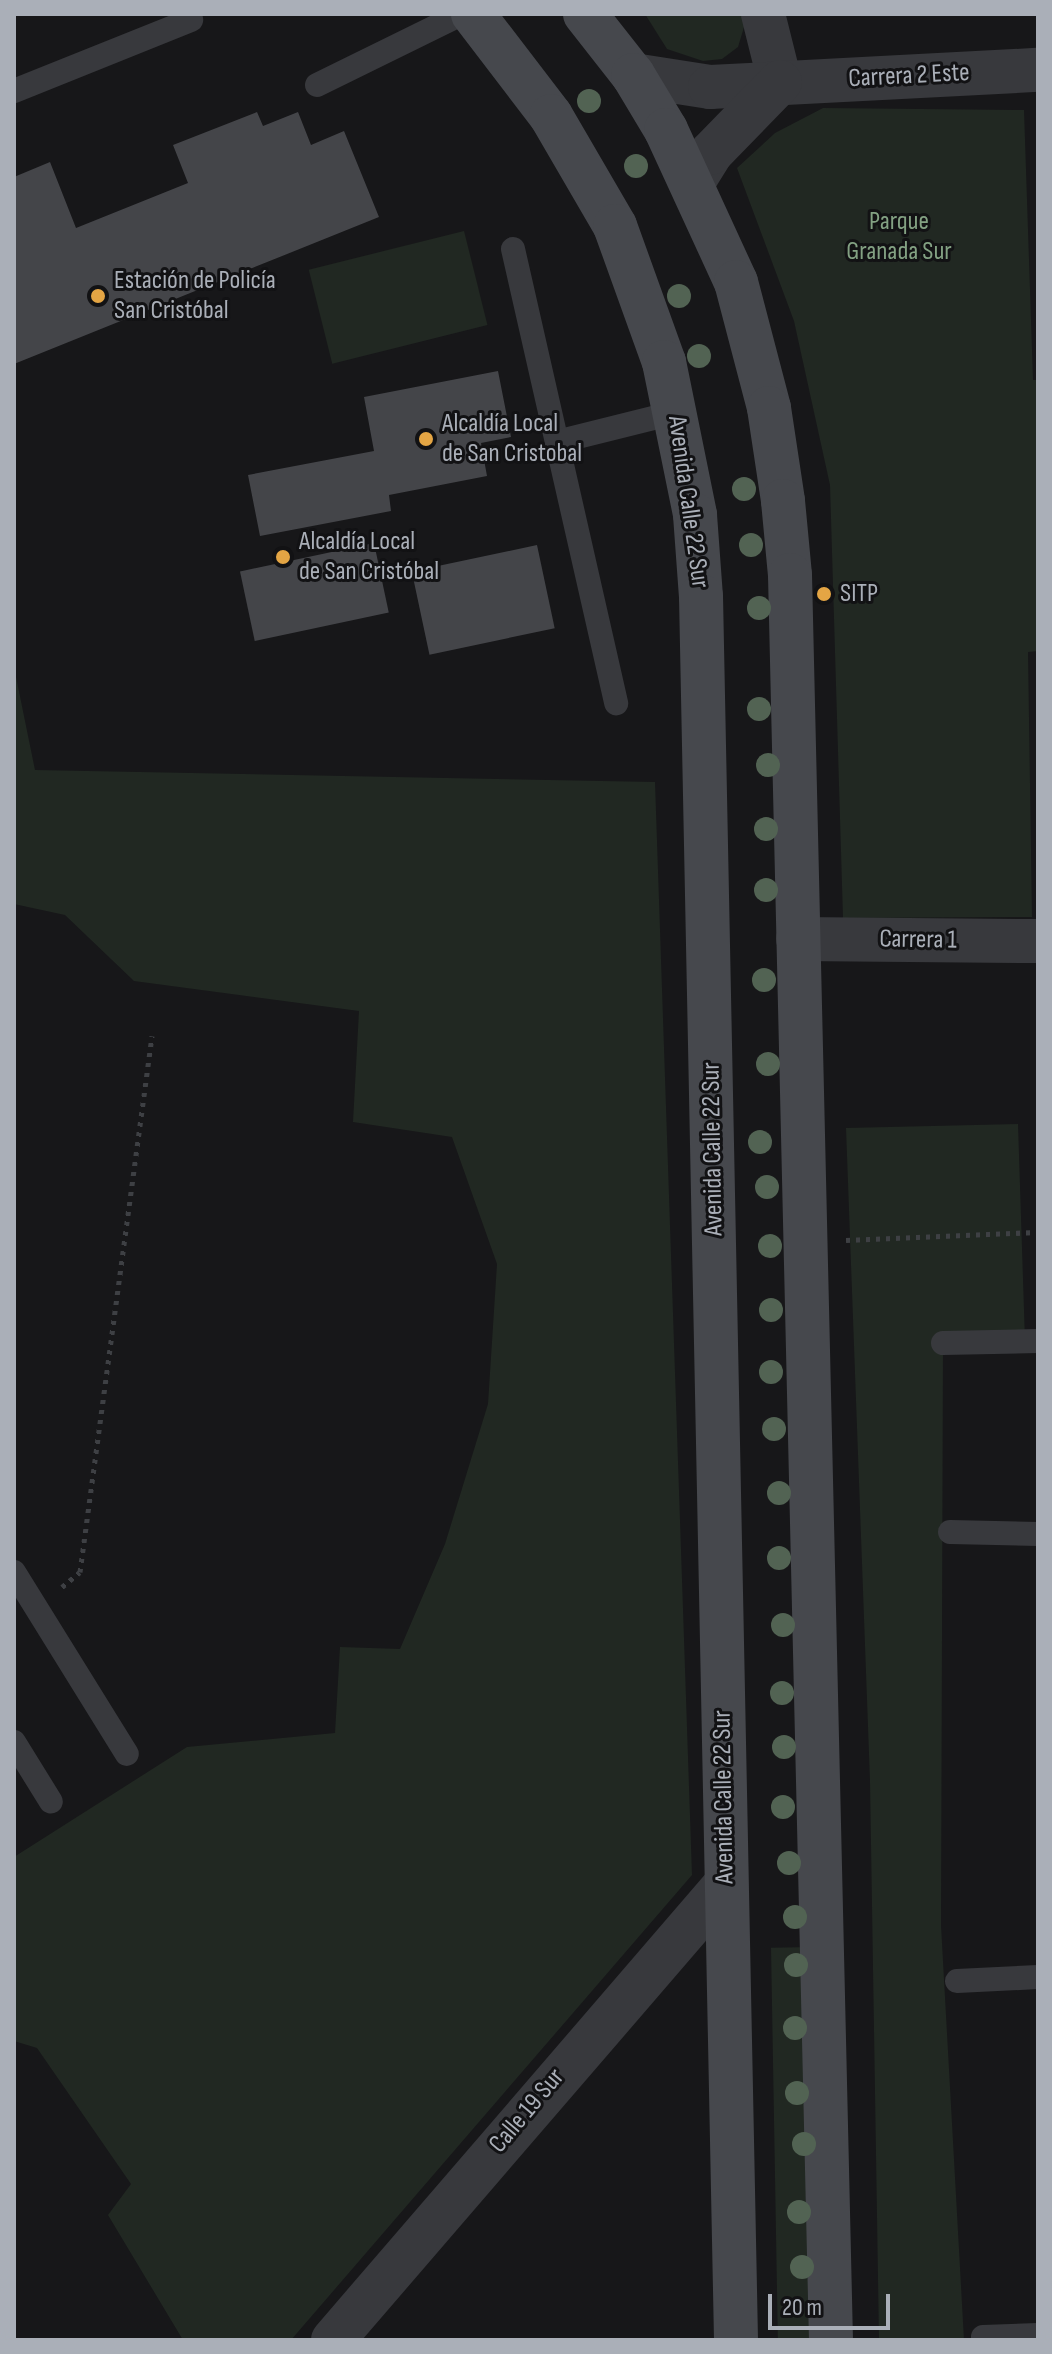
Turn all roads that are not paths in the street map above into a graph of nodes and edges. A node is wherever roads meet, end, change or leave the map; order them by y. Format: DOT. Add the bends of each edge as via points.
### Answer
graph roads {
  1 [pos="461,14"];
  2 [pos="473,14"];
  3 [pos="585,14"];
  4 [pos="763,14"];
  5 [pos="191,20"];
  6 [pos="1038,70"];
  7 [pos="633,75"];
  8 [pos="780,82"];
  9 [pos="317,85"];
  10 [pos="14,91"];
  11 [pos="693,182"];
  12 [pos="513,249"];
  13 [pos="677,412"];
  14 [pos="557,442"];
  15 [pos="616,703"];
  16 [pos="798,939"];
  17 [pos="1038,941"];
  18 [pos="1038,1341"];
  19 [pos="943,1343"];
  20 [pos="950,1532"];
  21 [pos="1038,1534"];
  22 [pos="14,1572"];
  23 [pos="14,1742"];
  24 [pos="127,1754"];
  25 [pos="51,1802"];
  26 [pos="725,1885"];
  27 [pos="1038,1977"];
  28 [pos="957,1981"];
  29 [pos="1038,2335"];
  30 [pos="983,2337"];
  31 [pos="333,2340"];
  32 [pos="736,2340"];
  33 [pos="831,2340"];
  1 -- 9 [label="lane"];
  2 -- 13 [label="main road, Avenida Calle 22 Sur" via="551,116 615,226 644,298"];
  3 -- 7 [label="main road"];
  4 -- 8 [label="street"];
  5 -- 10 [label="lane"];
  6 -- 8 [label="street, Carrera 2 Este"];
  7 -- 8 [label="street, Carrera 2 Este" via="710,87"];
  7 -- 11 [label="main road"];
  8 -- 11 [label="street" via="711,153"];
  11 -- 16 [label="main road" via="750,330 783,501 790,575"];
  12 -- 14 [label="lane"];
  13 -- 14 [label="lane"];
  13 -- 26 [label="main road, Avenida Calle 22 Sur" via="695,515 701,596"];
  14 -- 15 [label="lane"];
  16 -- 17 [label="street, Carrera 1"];
  16 -- 33 [label="main road"];
  18 -- 19 [label="lane"];
  20 -- 21 [label="lane"];
  22 -- 24 [label="lane"];
  23 -- 25 [label="lane"];
  26 -- 31 [label="street, Calle 19 Sur"];
  26 -- 32 [label="main road, Avenida Calle 22 Sur"];
  27 -- 28 [label="lane"];
  29 -- 30 [label="lane"];
}
